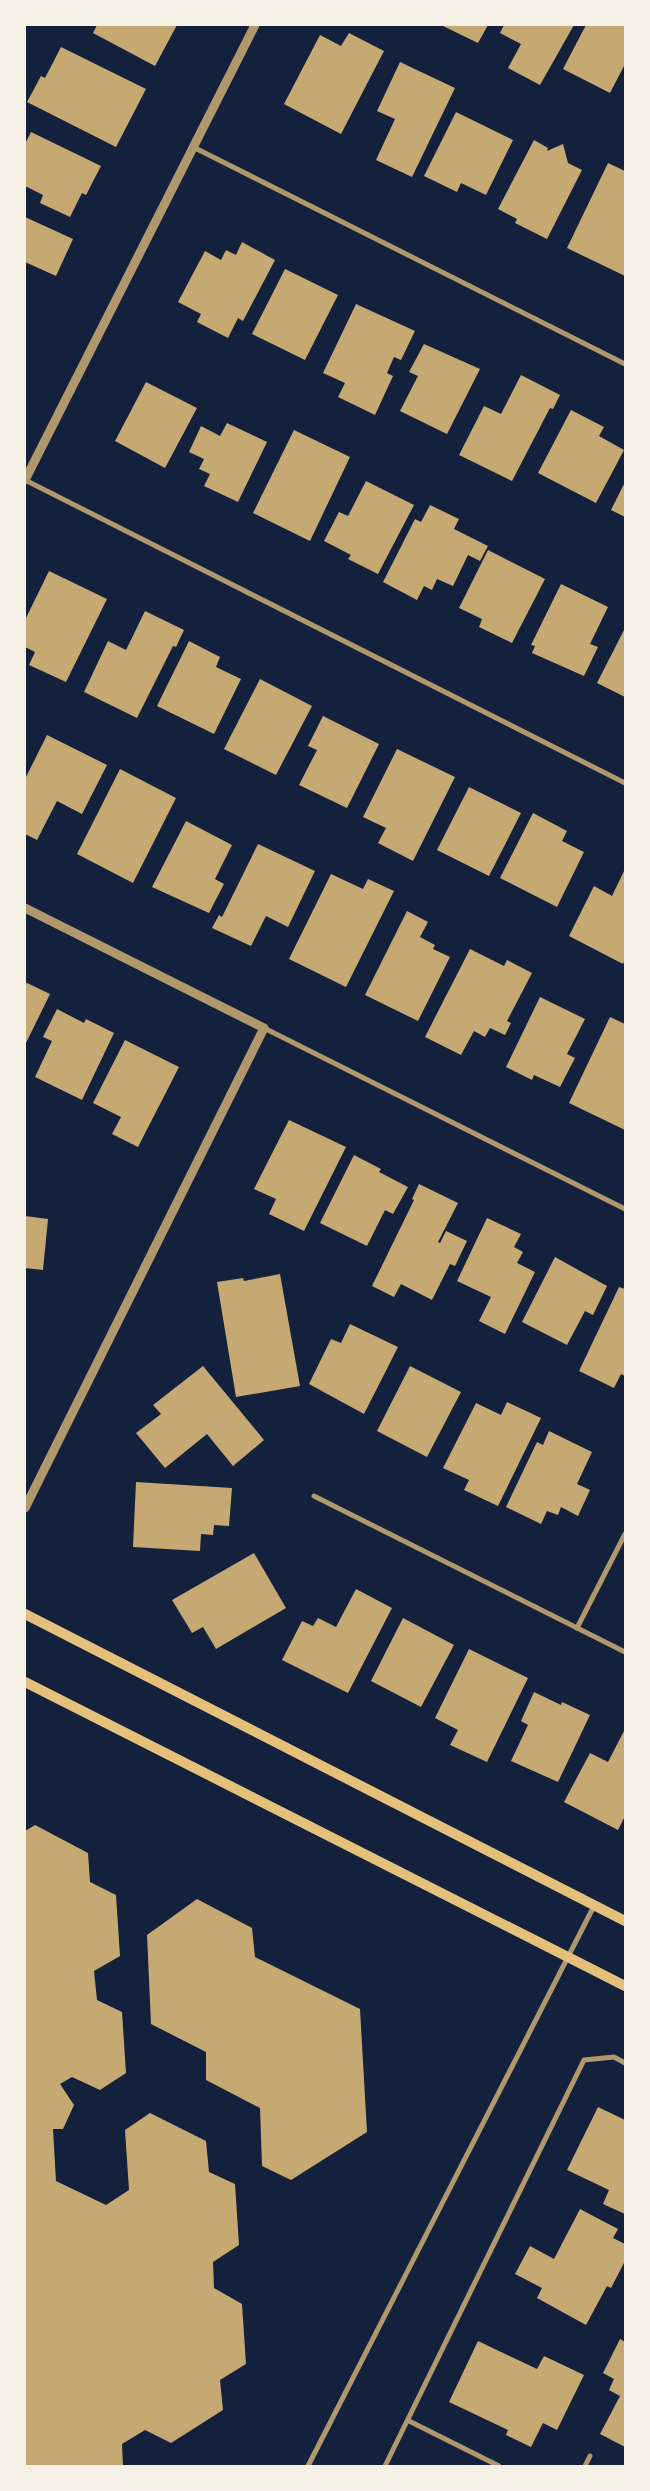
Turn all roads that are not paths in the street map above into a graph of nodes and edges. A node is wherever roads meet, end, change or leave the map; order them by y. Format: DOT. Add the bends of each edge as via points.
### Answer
graph roads {
  1 [pos="255,25"];
  2 [pos="194,147"];
  3 [pos="625,364"];
  4 [pos="25,480"];
  5 [pos="625,783"];
  6 [pos="25,908"];
  7 [pos="264,1028"];
  8 [pos="625,1209"];
  9 [pos="314,1496"];
  10 [pos="25,1508"];
  11 [pos="625,1534"];
  12 [pos="25,1614"];
  13 [pos="577,1628"];
  14 [pos="625,1652"];
  15 [pos="25,1682"];
  16 [pos="594,1906"];
  17 [pos="625,1921"];
  18 [pos="568,1957"];
  19 [pos="625,1986"];
  20 [pos="625,2063"];
  21 [pos="409,2421"];
  22 [pos="590,2456"];
  23 [pos="308,2466"];
  24 [pos="385,2466"];
  25 [pos="499,2466"];
  26 [pos="585,2466"];
  1 -- 2 [label="street"];
  2 -- 3 [label="street"];
  2 -- 4 [label="street"];
  4 -- 5 [label="street"];
  6 -- 7 [label="street"];
  7 -- 8 [label="street"];
  7 -- 10 [label="street"];
  9 -- 13 [label="street"];
  11 -- 13 [label="street"];
  12 -- 16 [label="main road"];
  13 -- 14 [label="street"];
  15 -- 18 [label="main road"];
  16 -- 17 [label="main road"];
  16 -- 18 [label="street"];
  18 -- 19 [label="main road"];
  18 -- 23 [label="street"];
  20 -- 21 [label="street" via="614,2057 584,2060"];
  21 -- 24 [label="street"];
  21 -- 25 [label="street"];
  22 -- 26 [label="street"];
}
